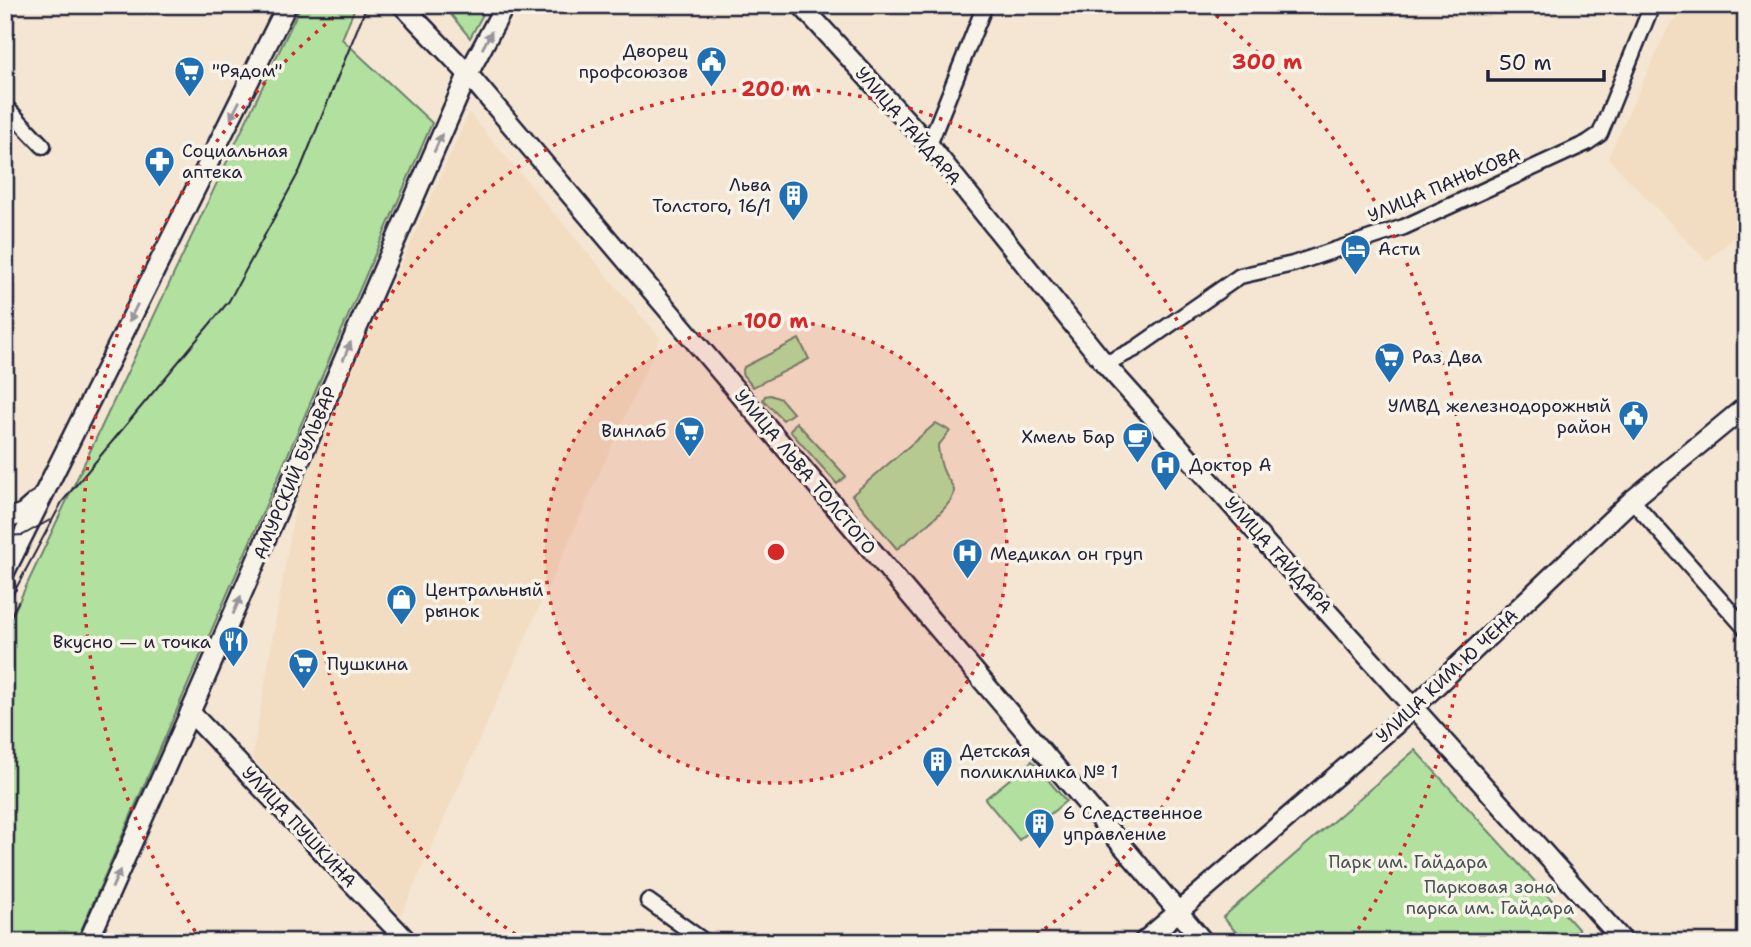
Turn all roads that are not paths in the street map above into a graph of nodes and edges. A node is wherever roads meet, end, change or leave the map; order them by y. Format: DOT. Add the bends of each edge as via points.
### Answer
graph roads {
  1 [pos="287,5"];
  2 [pos="402,5"];
  3 [pos="505,5"];
  4 [pos="801,5"];
  5 [pos="985,5"];
  6 [pos="1652,5"];
  7 [pos="468,74"];
  8 [pos="5,106"];
  9 [pos="929,145"];
  10 [pos="43,146"];
  11 [pos="1105,364"];
  12 [pos="1746,406"];
  13 [pos="40,499"];
  14 [pos="1632,500"];
  15 [pos="5,519"];
  16 [pos="5,572"];
  17 [pos="1746,629"];
  18 [pos="1414,708"];
  19 [pos="190,712"];
  20 [pos="648,901"];
  21 [pos="1178,911"];
  22 [pos="88,942"];
  23 [pos="408,942"];
  24 [pos="705,942"];
  25 [pos="1143,942"];
  26 [pos="1205,942"];
  27 [pos="1624,942"];
  1 -- 13 [label="street, one-way"];
  2 -- 7 [label="street, УЛИЦА ЛЬВА ТОЛСТОГО"];
  7 -- 3 [label="street, АМУРСКИЙ БУЛЬВАР, one-way"];
  4 -- 9 [label="street, УЛИЦА ГАЙДАРА"];
  5 -- 9 [label="street"];
  6 -- 11 [label="street, УЛИЦА ПАНЬКОВА" via="1600,134 1587,143 1404,227 1293,264 1240,276 1135,349"];
  19 -- 7 [label="street, АМУРСКИЙ БУЛЬВАР, one-way"];
  7 -- 21 [label="street, УЛИЦА ЛЬВА ТОЛСТОГО"];
  8 -- 10 [label="street"];
  9 -- 11 [label="street, УЛИЦА ГАЙДАРА"];
  11 -- 18 [label="street, УЛИЦА ГАЙДАРА"];
  12 -- 14 [label="street, УЛИЦА КИМ Ю ЧЕНА"];
  13 -- 15 [label="street" via="22,514"];
  13 -- 16 [label="street"];
  14 -- 17 [label="street"];
  14 -- 18 [label="street, УЛИЦА КИМ Ю ЧЕНА"];
  18 -- 21 [label="street, УЛИЦА КИМ Ю ЧЕНА"];
  18 -- 27 [label="street, УЛИЦА ГАЙДАРА"];
  22 -- 19 [label="street, АМУРСКИЙ БУЛЬВАР, one-way"];
  19 -- 23 [label="street, УЛИЦА ПУШКИНА"];
  20 -- 24 [label="street"];
  21 -- 25 [label="street, УЛИЦА КИМ Ю ЧЕНА"];
  21 -- 26 [label="street, УЛИЦА ЛЬВА ТОЛСТОГО"];
}
